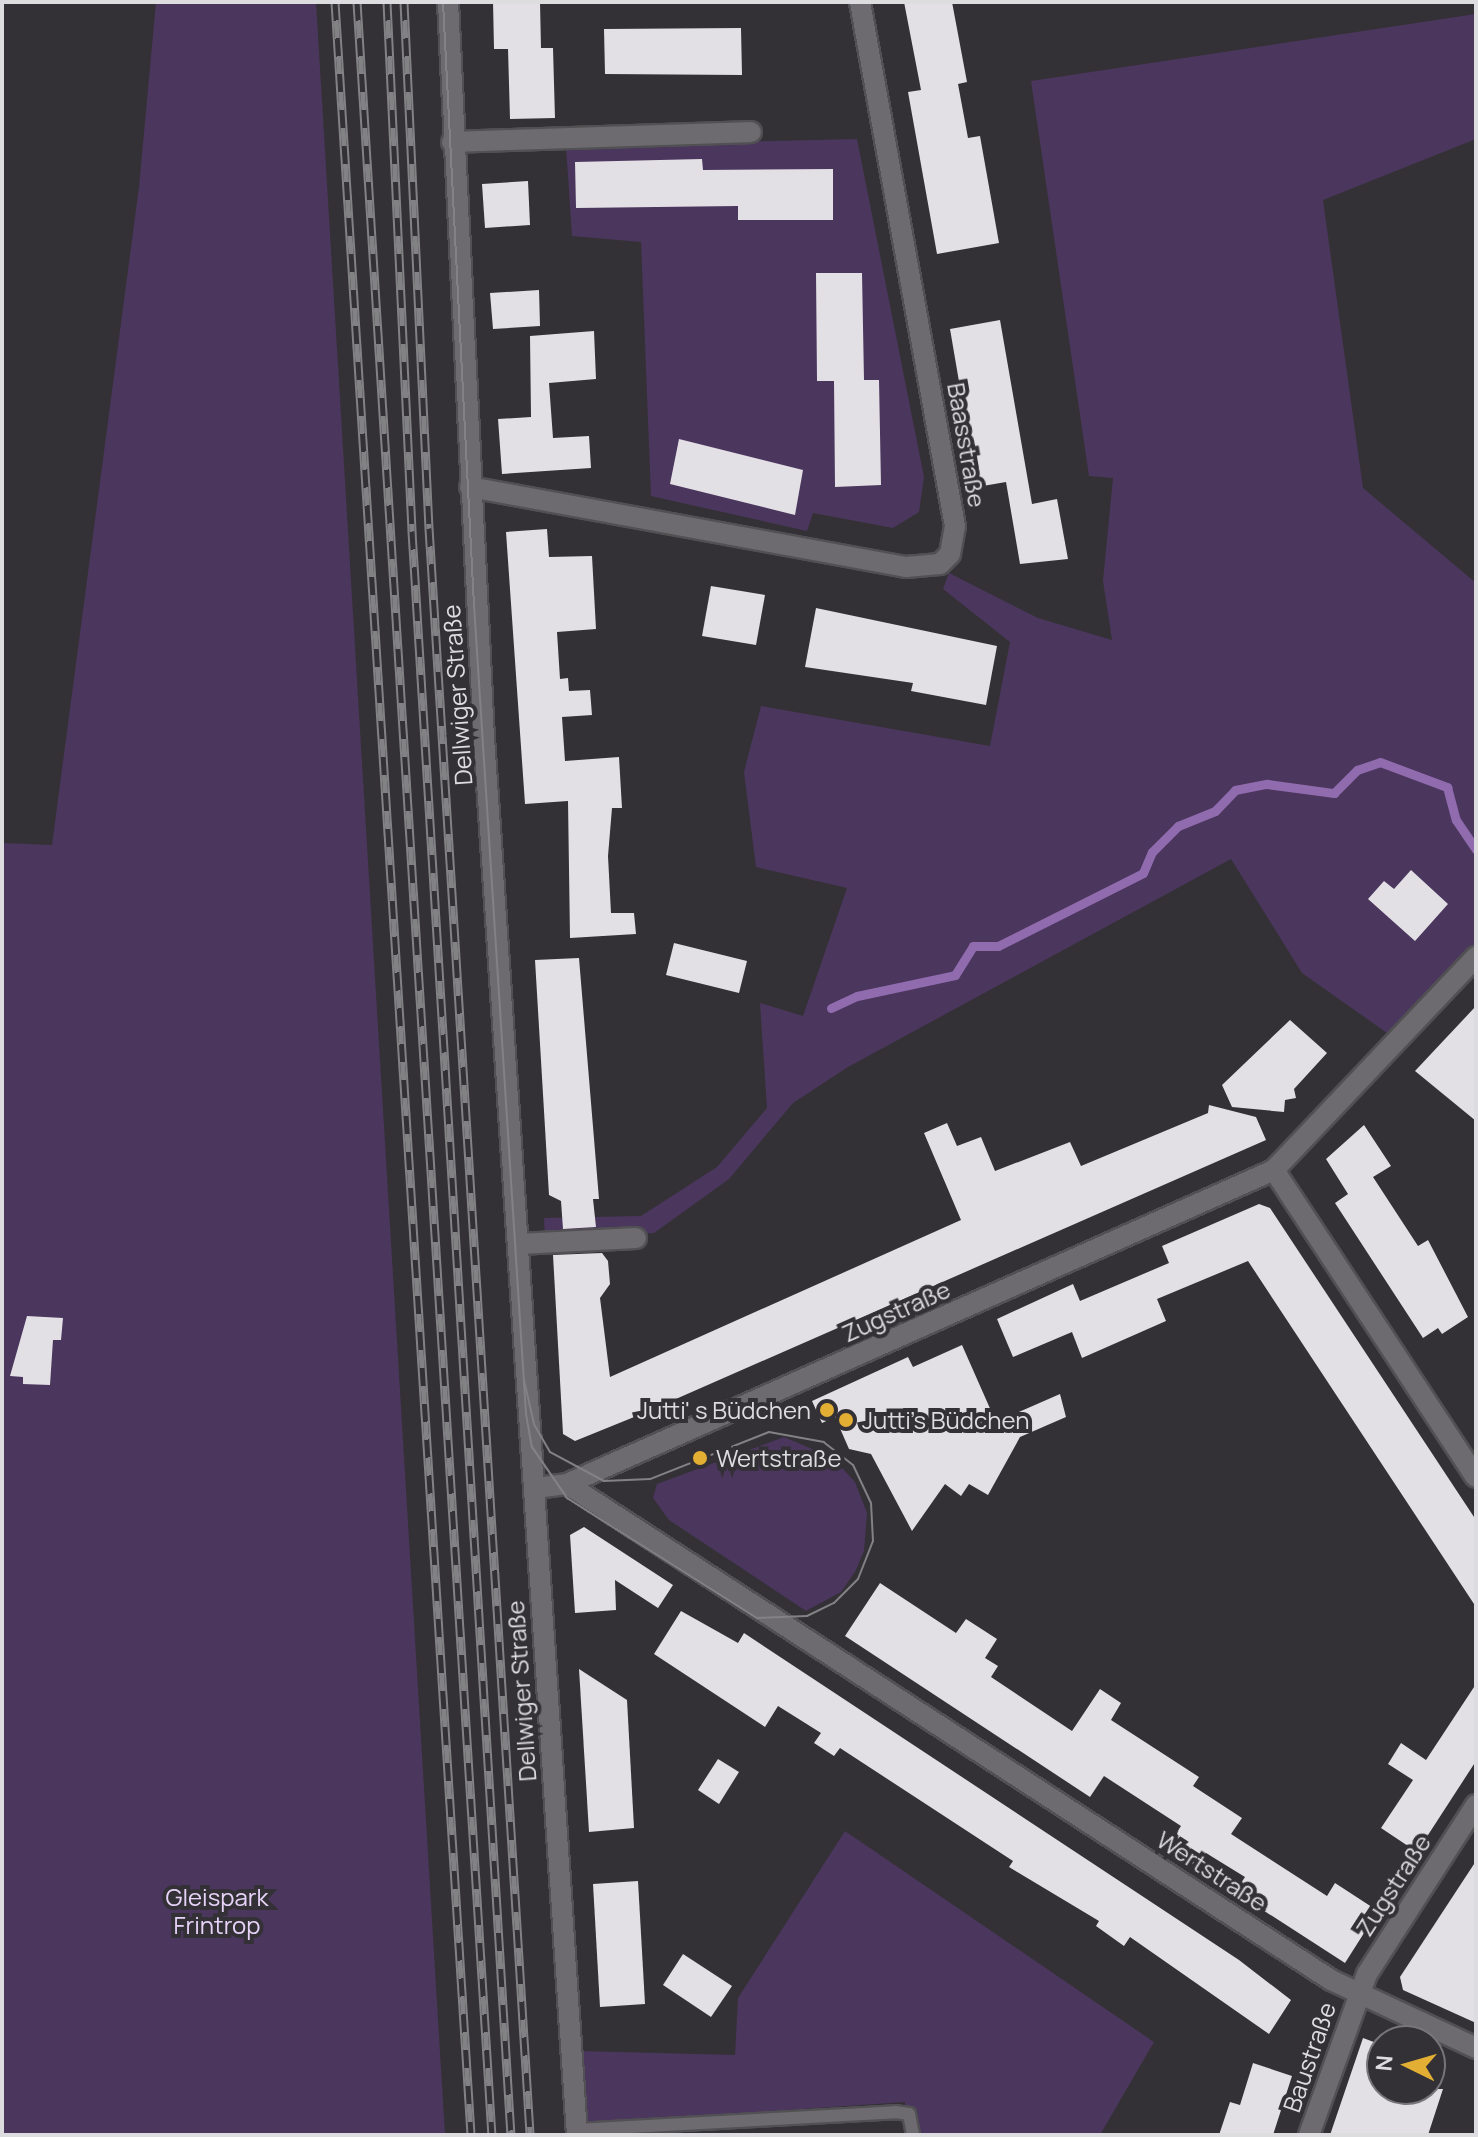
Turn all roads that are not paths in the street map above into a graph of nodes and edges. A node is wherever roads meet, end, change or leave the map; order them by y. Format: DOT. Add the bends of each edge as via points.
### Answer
graph roads {
  1 [pos="448,2"];
  2 [pos="860,2"];
  3 [pos="751,132"];
  4 [pos="452,142"];
  5 [pos="470,487"];
  6 [pos="1476,957"];
  7 [pos="1274,1170"];
  8 [pos="636,1238"];
  9 [pos="519,1244"];
  10 [pos="1476,1477"];
  11 [pos="567,1484"];
  12 [pos="535,1488"];
  13 [pos="1476,1805"];
  14 [pos="1358,1996"];
  15 [pos="1476,2048"];
  16 [pos="577,2132"];
  17 [pos="913,2135"];
  18 [pos="1309,2135"];
  1 -- 4 [label="street, Dellwiger Straße"];
  2 -- 5 [label="street, Baasstraße" via="955,526 950,554 940,564 906,567"];
  3 -- 4 [label="street"];
  4 -- 5 [label="street, Dellwiger Straße"];
  5 -- 9 [label="street, Dellwiger Straße"];
  6 -- 7 [label="street, Zugstraße"];
  7 -- 10 [label="street"];
  7 -- 11 [label="street, Zugstraße"];
  8 -- 9 [label="street"];
  9 -- 12 [label="street, Dellwiger Straße"];
  11 -- 12 [label="street, Zugstraße"];
  11 -- 14 [label="street, Wertstraße"];
  12 -- 16 [label="street, Dellwiger Straße"];
  13 -- 14 [label="street, Zugstraße"];
  14 -- 15 [label="street, Wertstraße"];
  14 -- 18 [label="street, Baustraße"];
  16 -- 17 [label="lane" via="895,2112 909,2114"];
}
